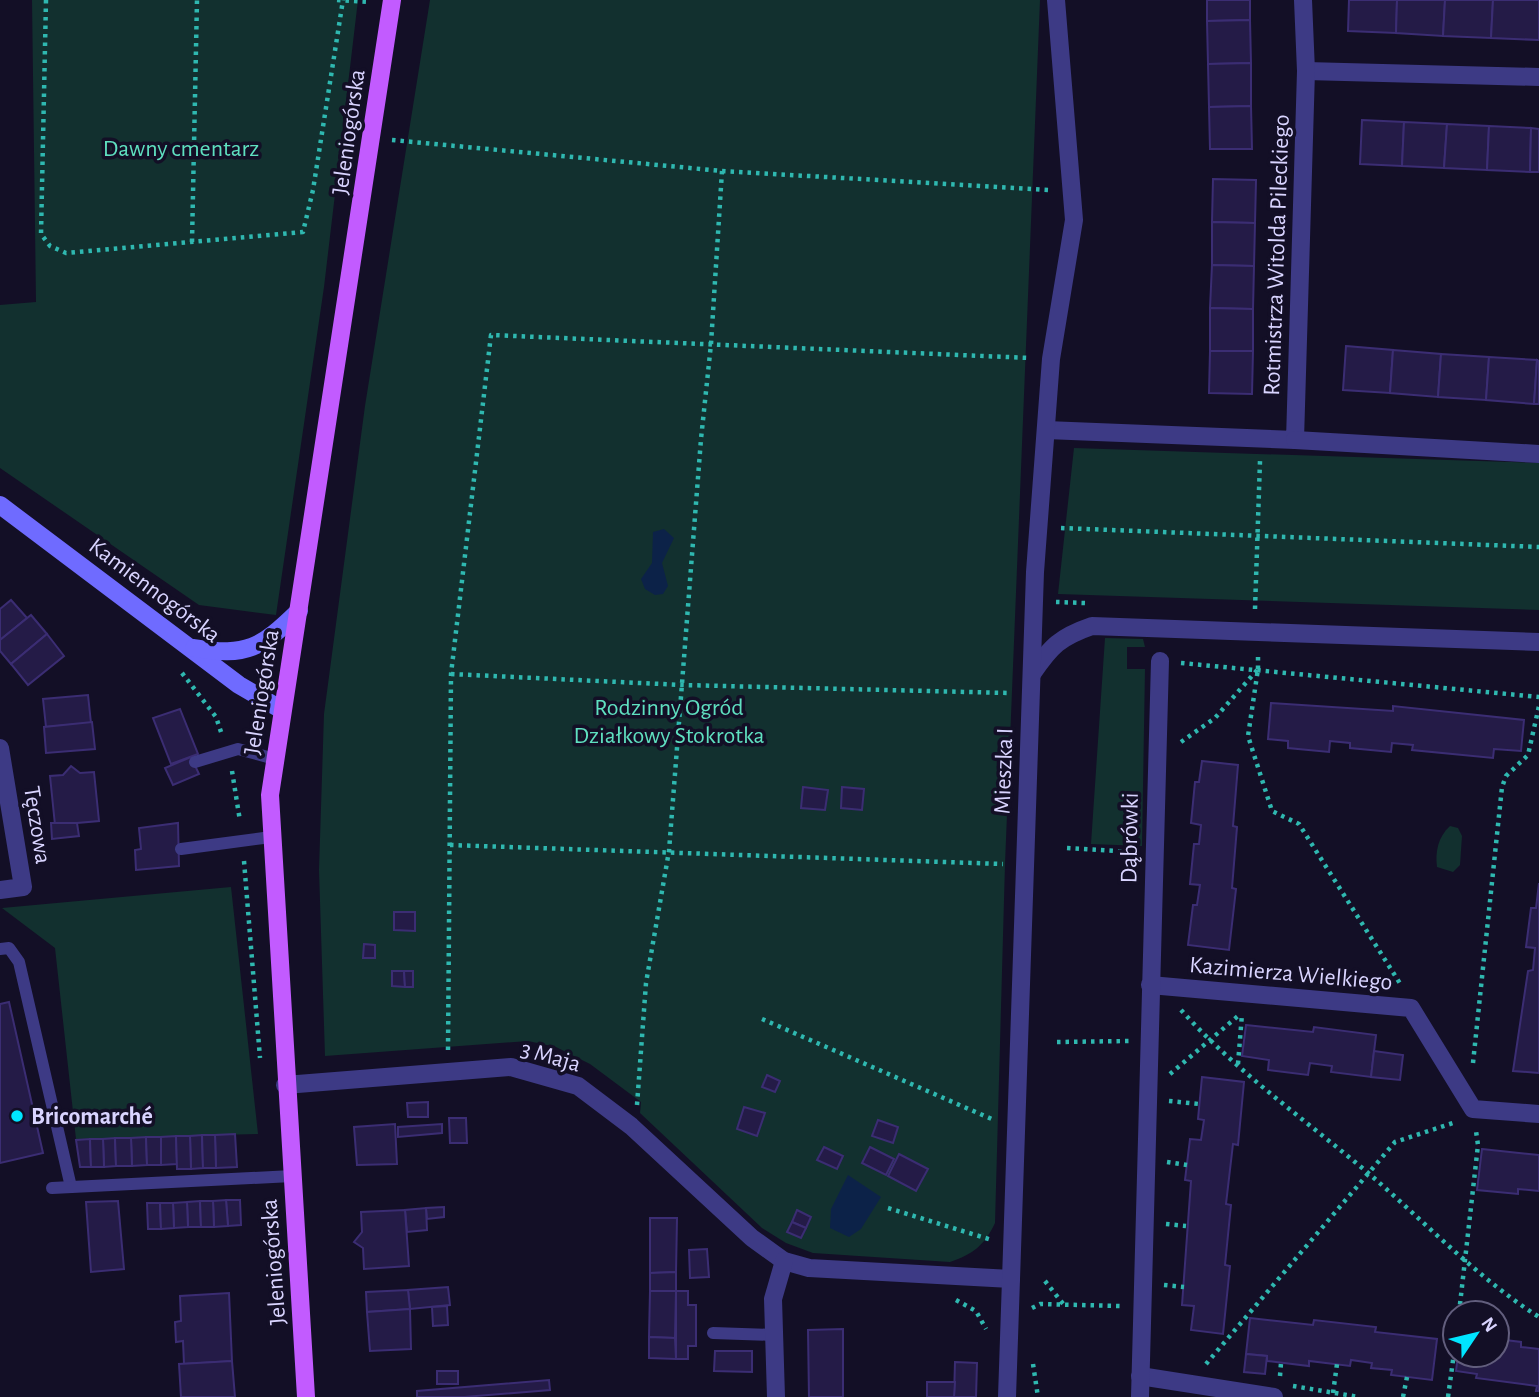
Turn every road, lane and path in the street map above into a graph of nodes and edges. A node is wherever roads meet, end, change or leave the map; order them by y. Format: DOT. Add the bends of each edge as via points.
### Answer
graph roads {
  1 [pos="46,0"];
  2 [pos="197,0"];
  3 [pos="337,0"];
  4 [pos="343,0"];
  5 [pos="1056,0"];
  6 [pos="1303,0"];
  7 [pos="391,2"];
  8 [pos="1306,71"];
  9 [pos="1539,77"];
  10 [pos="372,138"];
  11 [pos="722,171"];
  12 [pos="1072,191"];
  13 [pos="192,242"];
  14 [pos="711,344"];
  15 [pos="1051,359"];
  16 [pos="1045,430"];
  17 [pos="1261,439"];
  18 [pos="1295,440"];
  19 [pos="1539,454"];
  20 [pos="0,505"];
  21 [pos="1038,527"];
  22 [pos="1257,537"];
  23 [pos="1539,547"];
  24 [pos="299,611"];
  25 [pos="1255,611"];
  26 [pos="1539,642"];
  27 [pos="190,648"];
  28 [pos="1160,661"];
  29 [pos="1258,669"];
  30 [pos="179,670"];
  31 [pos="451,674"];
  32 [pos="1032,674"];
  33 [pos="682,685"];
  34 [pos="1031,695"];
  35 [pos="1539,697"];
  36 [pos="1539,706"];
  37 [pos="282,710"];
  38 [pos="0,748"];
  39 [pos="228,752"];
  40 [pos="275,760"];
  41 [pos="1155,760"];
  42 [pos="195,762"];
  43 [pos="271,837"];
  44 [pos="243,841"];
  45 [pos="450,845"];
  46 [pos="1067,848"];
  47 [pos="181,849"];
  48 [pos="669,851"];
  49 [pos="1154,853"];
  50 [pos="1024,865"];
  51 [pos="0,890"];
  52 [pos="0,949"];
  53 [pos="1150,985"];
  54 [pos="1264,993"];
  55 [pos="1411,1008"];
  56 [pos="1242,1012"];
  57 [pos="762,1019"];
  58 [pos="1150,1041"];
  59 [pos="1209,1041"];
  60 [pos="1057,1042"];
  61 [pos="261,1065"];
  62 [pos="1238,1065"];
  63 [pos="1472,1070"];
  64 [pos="448,1072"];
  65 [pos="285,1085"];
  66 [pos="1148,1093"];
  67 [pos="1473,1113"];
  68 [pos="1539,1114"];
  69 [pos="631,1126"];
  70 [pos="1017,1130"];
  71 [pos="1368,1173"];
  72 [pos="292,1176"];
  73 [pos="71,1187"];
  74 [pos="52,1188"];
  75 [pos="888,1208"];
  76 [pos="991,1239"];
  77 [pos="1466,1260"];
  78 [pos="784,1261"];
  79 [pos="1011,1279"];
  80 [pos="1045,1281"];
  81 [pos="954,1298"];
  82 [pos="1461,1299"];
  83 [pos="1065,1305"];
  84 [pos="1134,1306"];
  85 [pos="1029,1311"];
  86 [pos="1539,1317"];
  87 [pos="1009,1332"];
  88 [pos="713,1334"];
  89 [pos="774,1335"];
  90 [pos="1337,1364"];
  91 [pos="1452,1369"];
  92 [pos="1140,1376"];
  93 [pos="1407,1377"];
  94 [pos="1191,1383"];
  95 [pos="1334,1393"];
  96 [pos="306,1397"];
  97 [pos="776,1397"];
  98 [pos="1007,1397"];
  99 [pos="1140,1397"];
  100 [pos="1273,1397"];
  101 [pos="1403,1397"];
  102 [pos="1448,1397"];
  1 -- 13 [label="path" via="41,234 50,246 66,253"];
  2 -- 13 [label="path"];
  3 -- 4 [label="path"];
  4 -- 7 [label="path"];
  4 -- 13 [label="path" via="303,232"];
  5 -- 12 [label="street"];
  6 -- 8 [label="street, Rotmistrza Witolda Pileckiego"];
  7 -- 10 [label="main road, Jeleniogórska"];
  8 -- 9 [label="street"];
  8 -- 18 [label="street, Rotmistrza Witolda Pileckiego"];
  10 -- 11 [label="path"];
  10 -- 24 [label="main road, Jeleniogórska"];
  11 -- 12 [label="path"];
  11 -- 14 [label="path"];
  12 -- 15 [label="street" via="1074,220"];
  14 -- 15 [label="path"];
  14 -- 31 [label="path" via="491,335"];
  14 -- 33 [label="path"];
  15 -- 16 [label="street"];
  16 -- 17 [label="street"];
  16 -- 21 [label="street"];
  17 -- 18 [label="street"];
  17 -- 22 [label="path"];
  18 -- 19 [label="street"];
  20 -- 27 [label="street, Kamiennogórska"];
  21 -- 22 [label="path"];
  21 -- 32 [label="street"];
  22 -- 23 [label="path"];
  22 -- 25 [label="path"];
  24 -- 27 [label="street" via="256,646 226,654"];
  24 -- 37 [label="main road, Jeleniogórska"];
  26 -- 32 [label="street" via="1092,626 1064,636"];
  27 -- 37 [label="street, Kamiennogórska"];
  28 -- 29 [label="path"];
  28 -- 41 [label="street, Dąbrówki"];
  29 -- 35 [label="path"];
  29 -- 41 [label="path" via="1215,718"];
  29 -- 55 [label="path" via="1248,736 1272,811 1299,824 1407,993"];
  30 -- 39 [label="path" via="216,717"];
  31 -- 33 [label="path"];
  31 -- 45 [label="path"];
  32 -- 34 [label="street, Mieszka I"];
  33 -- 34 [label="path"];
  33 -- 48 [label="path"];
  34 -- 50 [label="street, Mieszka I"];
  36 -- 63 [label="path" via="1528,755 1506,776 1502,787"];
  37 -- 40 [label="main road, Jeleniogórska"];
  38 -- 51 [label="street, Tęczowa" via="23,887"];
  39 -- 40 [label="lane" via="238,749"];
  39 -- 42 [label="lane"];
  39 -- 44 [label="path"];
  40 -- 43 [label="main road, Jeleniogórska"];
  41 -- 49 [label="street, Dąbrówki"];
  43 -- 44 [label="lane"];
  43 -- 65 [label="main road, Jeleniogórska"];
  44 -- 47 [label="lane"];
  44 -- 61 [label="path"];
  45 -- 48 [label="path"];
  45 -- 64 [label="path"];
  46 -- 49 [label="path"];
  48 -- 50 [label="path"];
  48 -- 69 [label="path" via="646,983 640,1092"];
  49 -- 53 [label="street, Dąbrówki"];
  50 -- 70 [label="street, Mieszka I"];
  52 -- 73 [label="lane" via="9,948 19,961"];
  53 -- 54 [label="street, Kazimierza Wielkiego"];
  53 -- 58 [label="street, Dąbrówki"];
  53 -- 59 [label="path" via="1173,1001"];
  54 -- 55 [label="street, Kazimierza Wielkiego"];
  54 -- 56 [label="path"];
  55 -- 67 [label="street, Kazimierza Wielkiego"];
  56 -- 59 [label="path"];
  56 -- 62 [label="path"];
  57 -- 70 [label="path"];
  58 -- 60 [label="path"];
  58 -- 66 [label="street, Dąbrówki"];
  59 -- 62 [label="path"];
  59 -- 66 [label="path"];
  62 -- 71 [label="path"];
  64 -- 65 [label="street, 3 Maja"];
  64 -- 69 [label="street, 3 Maja" via="511,1067 578,1086"];
  65 -- 72 [label="main road, Jeleniogórska"];
  66 -- 92 [label="street, Dąbrówki"];
  67 -- 68 [label="street"];
  67 -- 71 [label="path" via="1395,1142"];
  67 -- 77 [label="path" via="1478,1145"];
  69 -- 78 [label="street, 3 Maja" via="752,1238"];
  70 -- 79 [label="street, Mieszka I"];
  71 -- 77 [label="path"];
  71 -- 94 [label="path"];
  72 -- 73 [label="lane"];
  72 -- 96 [label="main road, Jeleniogórska"];
  73 -- 74 [label="lane"];
  75 -- 76 [label="path"];
  77 -- 82 [label="path"];
  77 -- 86 [label="path"];
  78 -- 79 [label="street, 3 Maja" via="809,1268"];
  78 -- 89 [label="street" via="773,1299"];
  79 -- 87 [label="street, Mieszka I"];
  80 -- 83 [label="path"];
  81 -- 87 [label="path" via="976,1311 988,1332"];
  83 -- 84 [label="path"];
  83 -- 85 [label="path" via="1040,1304"];
  87 -- 98 [label="street, Mieszka I"];
  88 -- 89 [label="lane"];
  89 -- 97 [label="street"];
  90 -- 95 [label="path"];
  91 -- 102 [label="path"];
  92 -- 94 [label="street"];
  92 -- 99 [label="street, Dąbrówki"];
  93 -- 101 [label="path"];
  94 -- 100 [label="street"];
}
